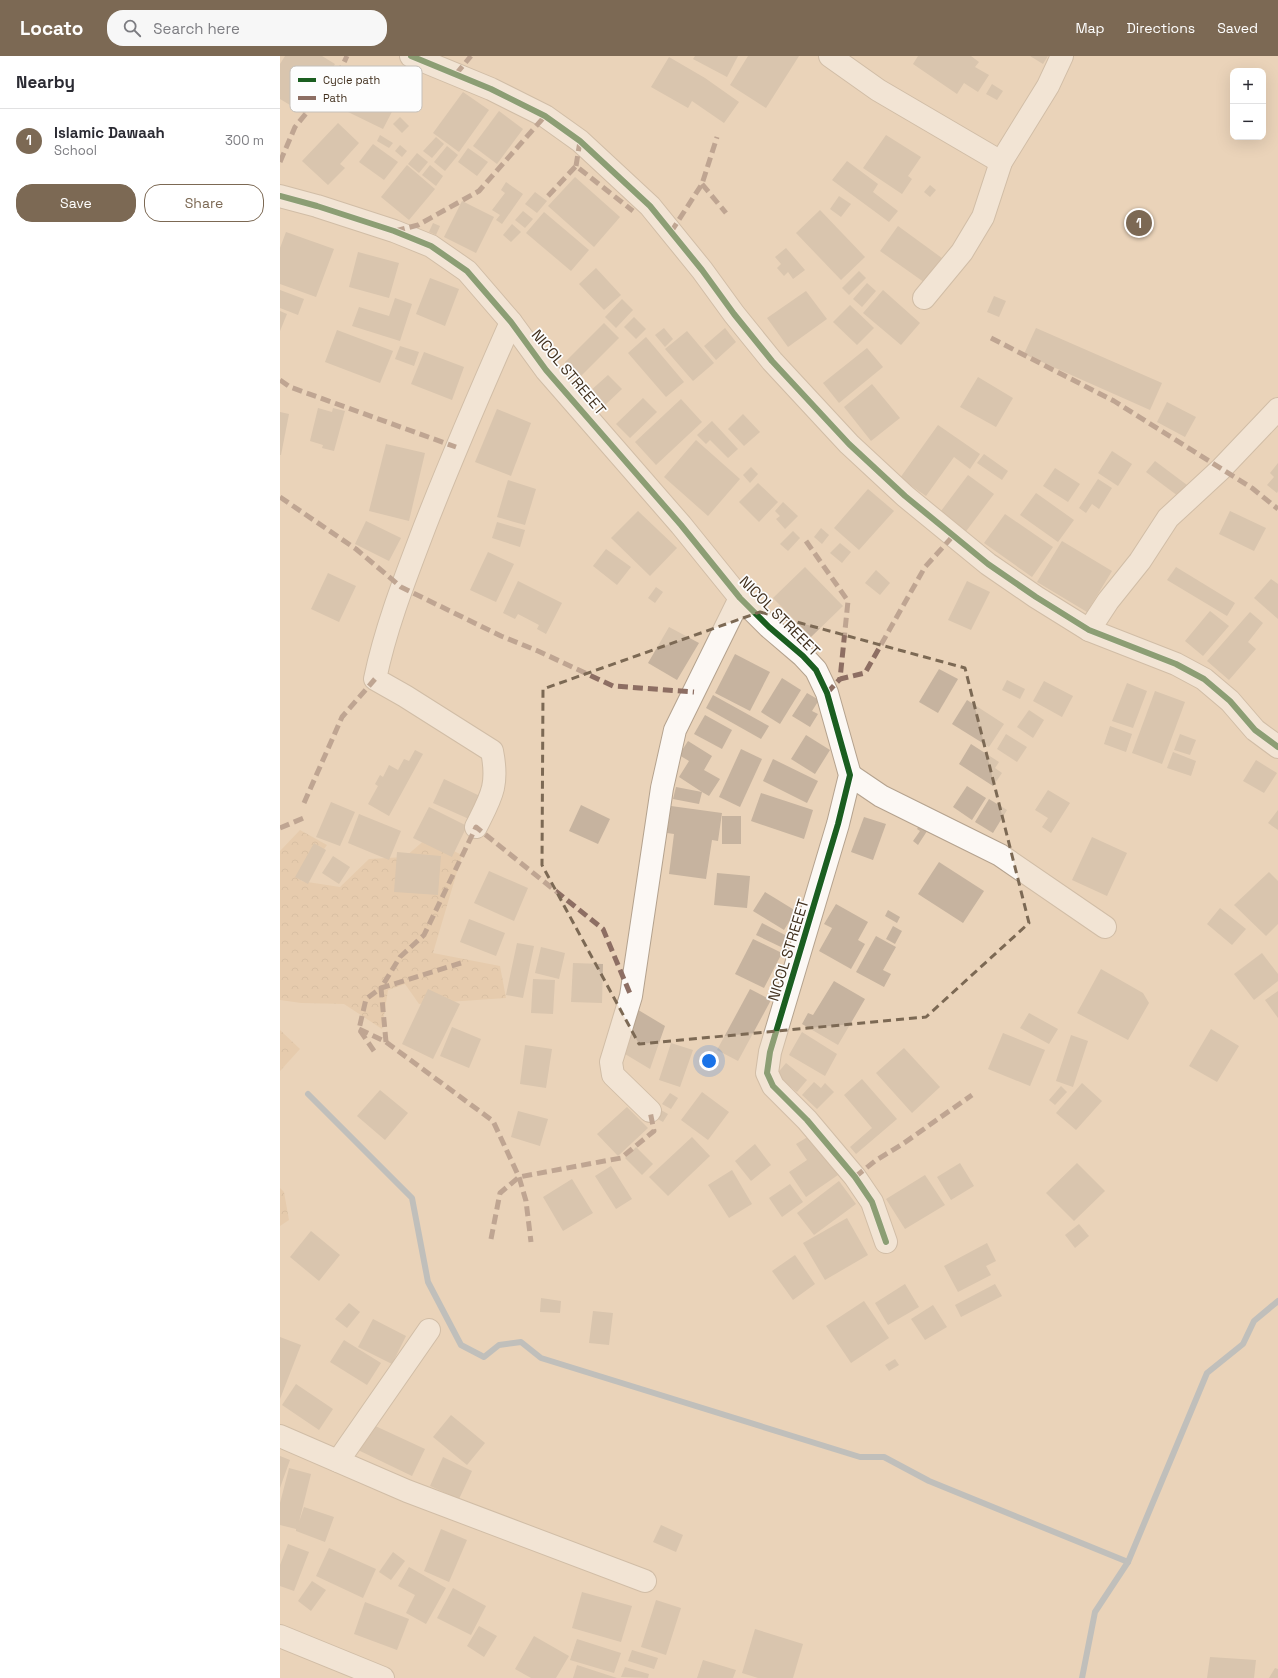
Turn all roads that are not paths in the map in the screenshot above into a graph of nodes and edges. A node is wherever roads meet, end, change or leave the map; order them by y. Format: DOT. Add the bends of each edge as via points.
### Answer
graph roads {
  1 [pos="411,56"];
  2 [pos="830,56"];
  3 [pos="1062,56"];
  4 [pos="1001,162"];
  5 [pos="280,196"];
  6 [pos="924,298"];
  7 [pos="511,322"];
  8 [pos="1278,409"];
  9 [pos="740,598"];
  10 [pos="1089,630"];
  11 [pos="1278,746"];
  12 [pos="850,775"];
  13 [pos="476,827"];
  14 [pos="1105,927"];
  15 [pos="650,1110"];
  16 [pos="886,1242"];
  17 [pos="429,1330"];
  18 [pos="280,1436"];
  19 [pos="338,1461"];
  20 [pos="644,1582"];
  21 [pos="280,1636"];
  22 [pos="383,1678"];
  1 -- 10 [label="street" via="491,89 545,116 580,141 650,206 772,361 849,444 905,496 982,559"];
  2 -- 4 [label="street" via="878,90"];
  3 -- 4 [label="street" via="1048,86"];
  4 -- 6 [label="street" via="983,217 962,252"];
  5 -- 7 [label="street, NICOL STREEET" via="373,224 431,246 467,271"];
  7 -- 9 [label="street, NICOL STREEET" via="546,370 682,525"];
  7 -- 13 [label="street" via="456,447 401,587 375,679 492,751 496,768 494,791"];
  8 -- 10 [label="street" via="1221,469 1168,518"];
  9 -- 12 [label="street, NICOL STREEET" via="816,670 827,693"];
  9 -- 15 [label="street" via="675,730 662,788 631,996 611,1062 613,1075"];
  10 -- 11 [label="street" via="1176,664 1204,679 1230,702 1255,730"];
  12 -- 14 [label="street" via="881,796 1000,855"];
  12 -- 16 [label="street, NICOL STREEET" via="838,824 770,1052 767,1073 773,1086 807,1120 855,1177 872,1202"];
  17 -- 19 [label="street"];
  18 -- 19 [label="street"];
  19 -- 20 [label="street" via="421,1496"];
  21 -- 22 [label="street"];
}
